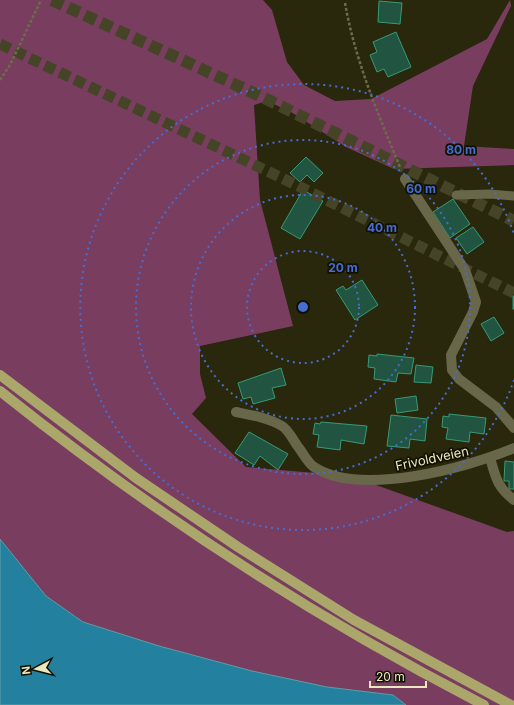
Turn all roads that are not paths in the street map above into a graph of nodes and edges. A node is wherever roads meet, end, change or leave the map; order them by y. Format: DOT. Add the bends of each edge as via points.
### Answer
graph roads {
  1 [pos="405,179"];
  2 [pos="456,195"];
  3 [pos="514,196"];
  4 [pos="0,375"];
  5 [pos="0,391"];
  6 [pos="236,412"];
  7 [pos="514,428"];
  8 [pos="514,448"];
  9 [pos="490,458"];
  10 [pos="514,500"];
  11 [pos="484,705"];
  12 [pos="511,705"];
  1 -- 7 [label="street" via="465,270 476,302 451,355 452,370 459,379 496,407"];
  2 -- 3 [label="lane"];
  4 -- 12 [label="main road" via="136,478 238,547 354,620"];
  5 -- 11 [label="main road" via="129,488 232,557 348,631"];
  6 -- 9 [label="street, Frivoldveien" via="260,417 283,426 313,466 330,474 384,480 413,478"];
  8 -- 9 [label="street, Frivoldveien"];
  9 -- 10 [label="street" via="496,479 503,491"];
}
